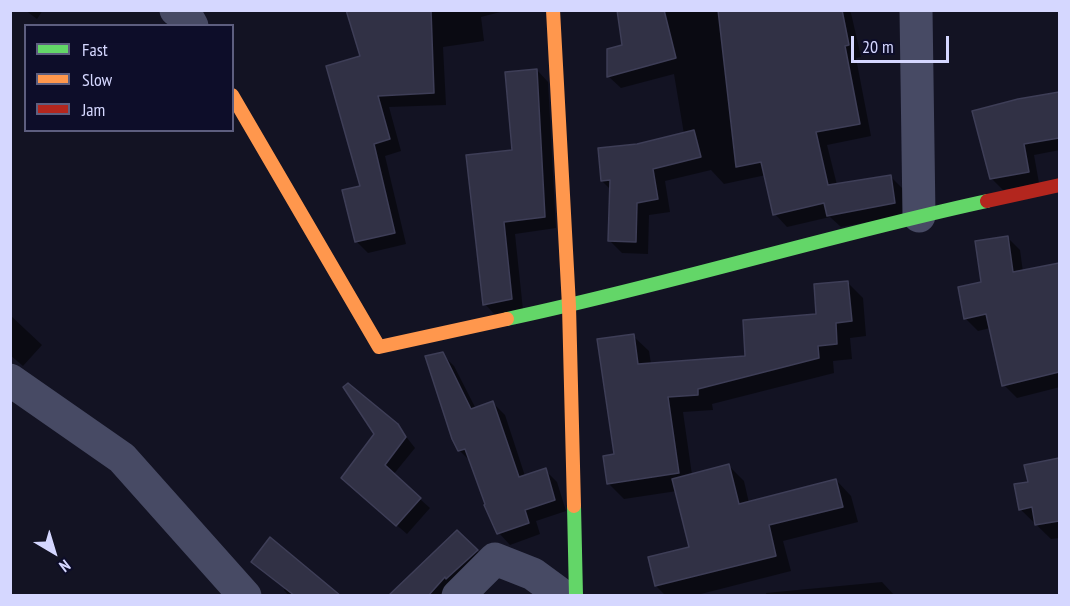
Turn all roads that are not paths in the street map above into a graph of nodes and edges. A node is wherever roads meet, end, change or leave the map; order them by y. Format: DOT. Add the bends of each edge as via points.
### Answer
graph roads {
  1 [pos="176,10"];
  2 [pos="553,10"];
  3 [pos="916,10"];
  4 [pos="191,24"];
  5 [pos="234,98"];
  6 [pos="1059,185"];
  7 [pos="919,216"];
  8 [pos="569,306"];
  9 [pos="10,380"];
  10 [pos="245,596"];
  11 [pos="458,596"];
  12 [pos="563,596"];
  13 [pos="576,596"];
  1 -- 4 [label="street" via="186,15"];
  2 -- 8 [label="street"];
  3 -- 7 [label="street"];
  5 -- 8 [label="street" via="379,347"];
  6 -- 7 [label="street"];
  7 -- 8 [label="street"];
  8 -- 13 [label="street"];
  9 -- 10 [label="street" via="122,458"];
  11 -- 12 [label="street" via="495,559 533,573"];
}
